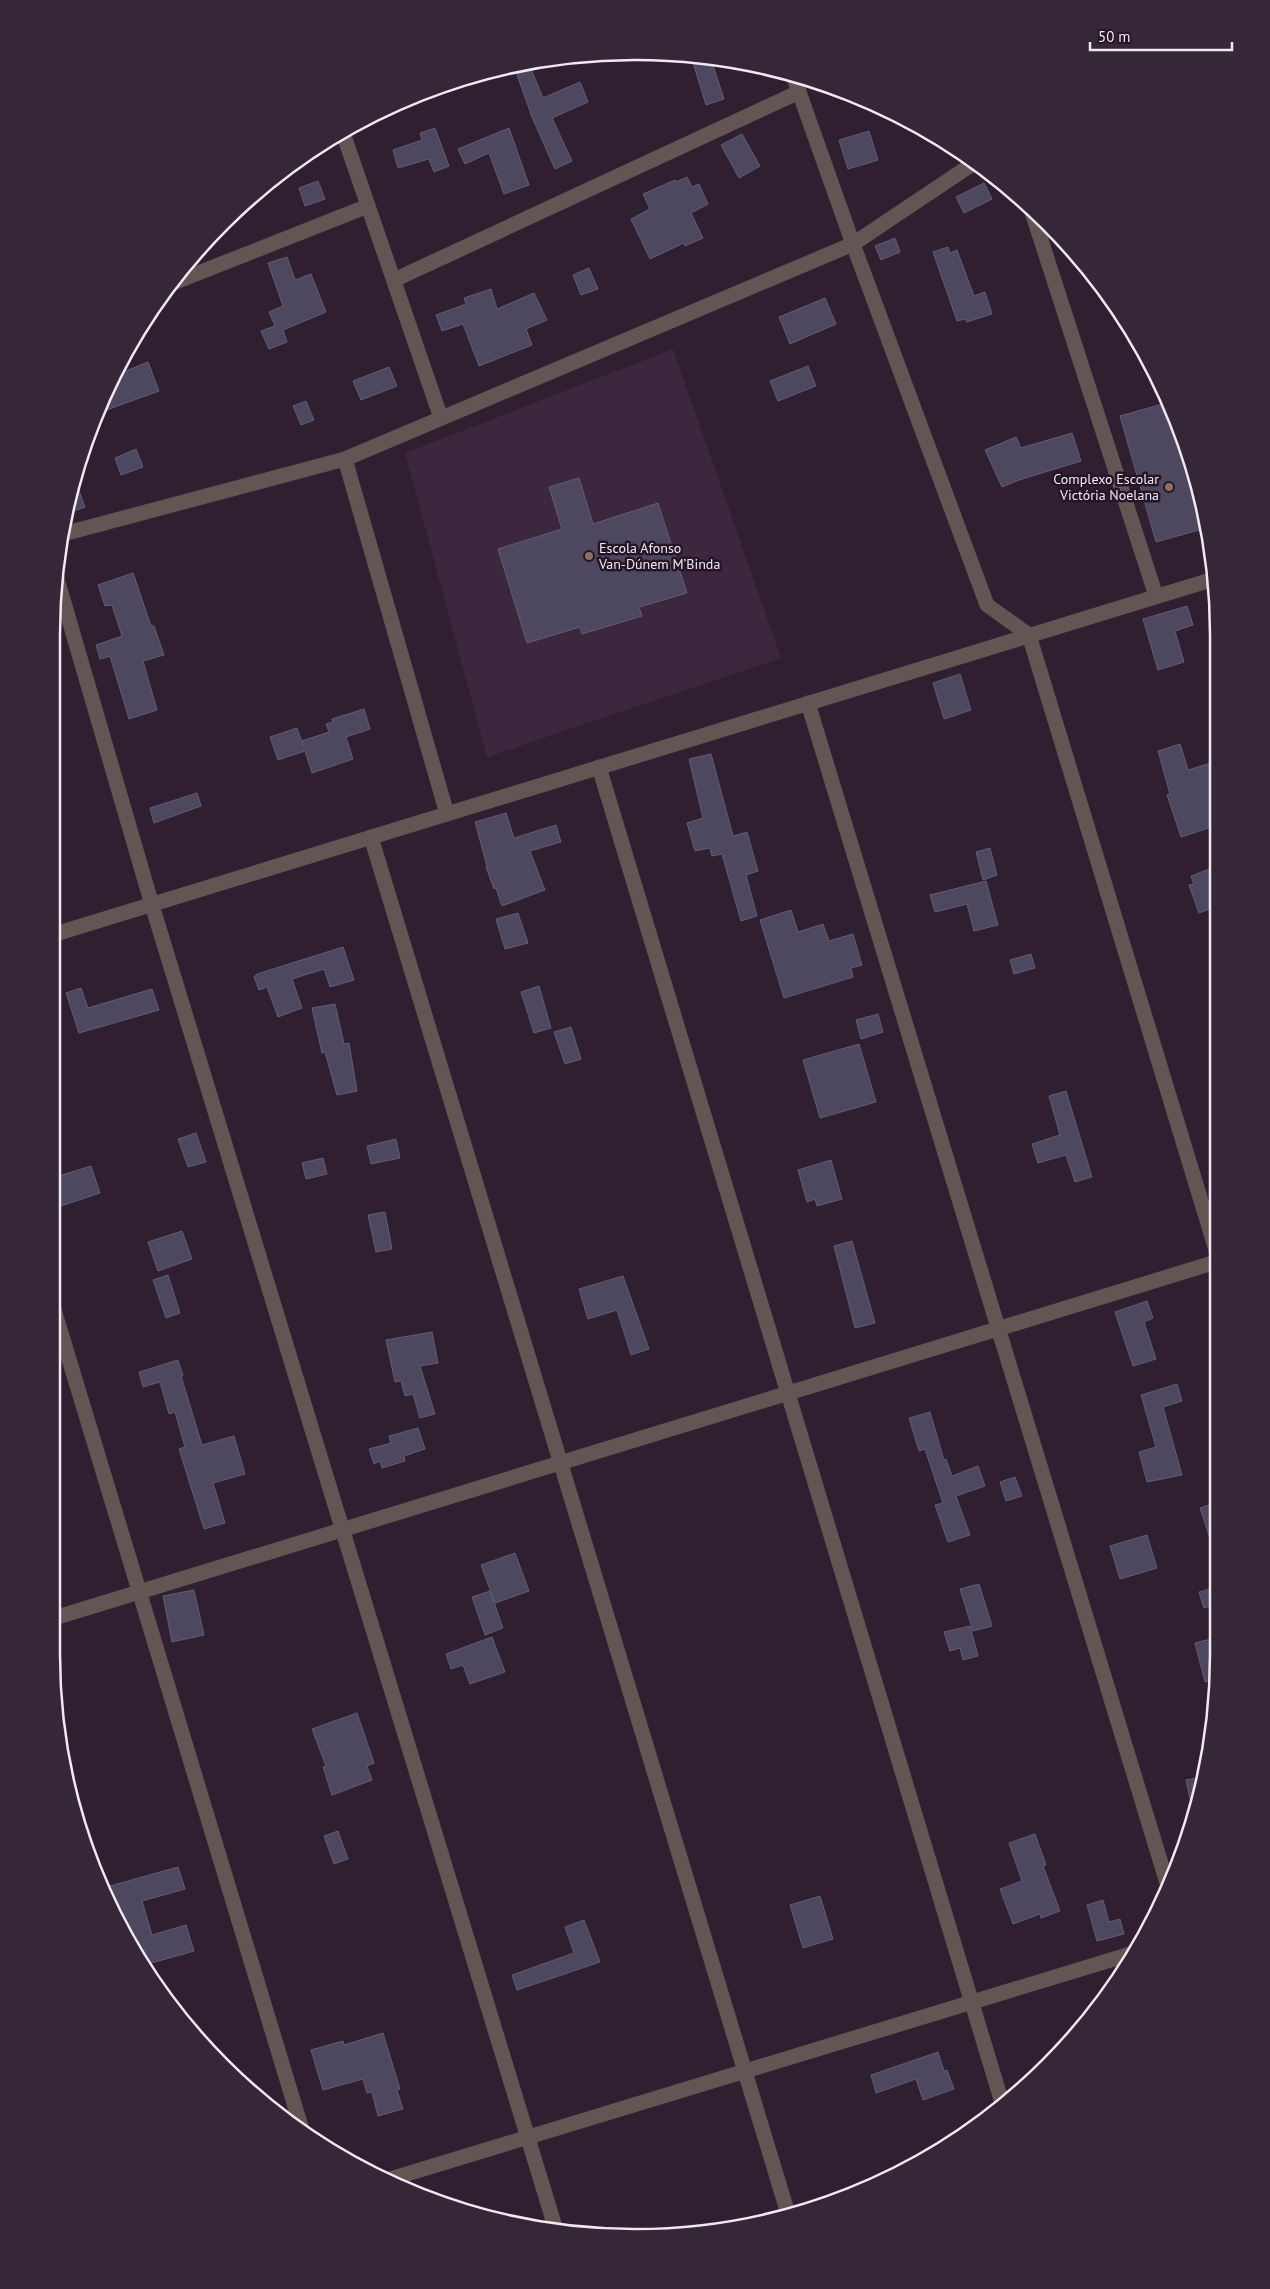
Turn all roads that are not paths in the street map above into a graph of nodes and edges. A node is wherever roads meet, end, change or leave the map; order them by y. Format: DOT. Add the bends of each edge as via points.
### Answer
graph roads {
  1 [pos="796,84"];
  2 [pos="799,92"];
  3 [pos="345,139"];
  4 [pos="969,167"];
  5 [pos="368,206"];
  6 [pos="1035,222"];
  7 [pos="853,244"];
  8 [pos="185,278"];
  9 [pos="394,280"];
  10 [pos="441,418"];
  11 [pos="345,459"];
  12 [pos="69,532"];
  13 [pos="1207,581"];
  14 [pos="61,593"];
  15 [pos="1156,596"];
  16 [pos="1029,635"];
  17 [pos="808,703"];
  18 [pos="599,767"];
  19 [pos="447,814"];
  20 [pos="371,837"];
  21 [pos="152,905"];
  22 [pos="60,933"];
  23 [pos="1210,1230"];
  24 [pos="1210,1264"];
  25 [pos="998,1329"];
  26 [pos="60,1330"];
  27 [pos="788,1393"];
  28 [pos="560,1463"];
  29 [pos="342,1530"];
  30 [pos="139,1592"];
  31 [pos="60,1616"];
  32 [pos="1165,1876"];
  33 [pos="1124,1956"];
  34 [pos="971,2002"];
  35 [pos="745,2071"];
  36 [pos="1000,2097"];
  37 [pos="299,2120"];
  38 [pos="528,2137"];
  39 [pos="397,2177"];
  40 [pos="786,2208"];
  41 [pos="554,2223"];
  1 -- 2 [label="street"];
  2 -- 7 [label="street"];
  2 -- 9 [label="street"];
  3 -- 5 [label="street"];
  4 -- 7 [label="street"];
  5 -- 8 [label="street"];
  5 -- 9 [label="street"];
  6 -- 15 [label="street"];
  7 -- 10 [label="street"];
  7 -- 16 [label="street" via="987,604"];
  9 -- 10 [label="street"];
  10 -- 11 [label="street"];
  11 -- 12 [label="street"];
  11 -- 19 [label="street"];
  13 -- 15 [label="street"];
  14 -- 21 [label="street"];
  15 -- 16 [label="street"];
  16 -- 17 [label="street"];
  16 -- 23 [label="street"];
  17 -- 18 [label="street"];
  17 -- 25 [label="street"];
  18 -- 19 [label="street"];
  18 -- 27 [label="street"];
  19 -- 20 [label="street"];
  20 -- 21 [label="street"];
  20 -- 28 [label="street"];
  21 -- 22 [label="street"];
  21 -- 29 [label="street"];
  24 -- 25 [label="street"];
  25 -- 27 [label="street"];
  25 -- 32 [label="street"];
  26 -- 30 [label="street"];
  27 -- 28 [label="street"];
  27 -- 34 [label="street"];
  28 -- 29 [label="street"];
  28 -- 35 [label="street"];
  29 -- 30 [label="street"];
  29 -- 38 [label="street"];
  30 -- 31 [label="street"];
  30 -- 37 [label="street"];
  33 -- 34 [label="street"];
  34 -- 35 [label="street"];
  34 -- 36 [label="street"];
  35 -- 38 [label="street"];
  35 -- 40 [label="street"];
  38 -- 39 [label="street"];
  38 -- 41 [label="street"];
}
